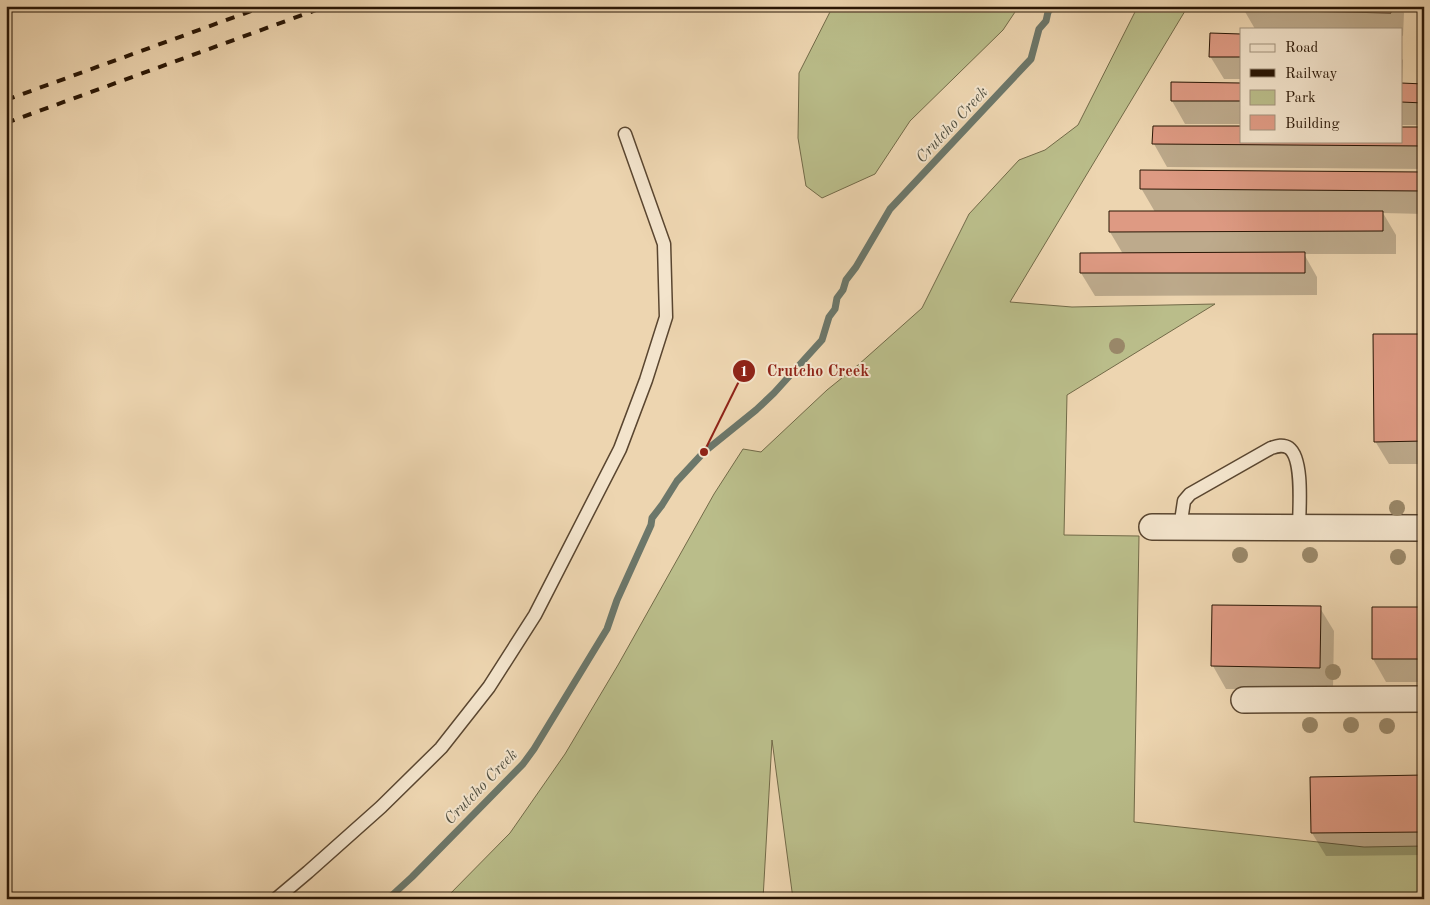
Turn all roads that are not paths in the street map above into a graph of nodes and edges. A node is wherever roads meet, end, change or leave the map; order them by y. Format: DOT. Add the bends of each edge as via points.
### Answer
graph roads {
  1 [pos="625,134"];
  2 [pos="1152,528"];
  3 [pos="1180,528"];
  4 [pos="1299,528"];
  5 [pos="1424,528"];
  6 [pos="1424,699"];
  7 [pos="1244,700"];
  8 [pos="276,899"];
  1 -- 8 [label="lane" via="664,244 666,317 620,449 535,615 489,687 441,748 374,813"];
  2 -- 3 [label="street"];
  3 -- 4 [label="street"];
  3 -- 4 [label="lane" via="1184,501 1190,494 1281,445 1290,448 1295,457"];
  4 -- 5 [label="street"];
  6 -- 7 [label="street"];
}
